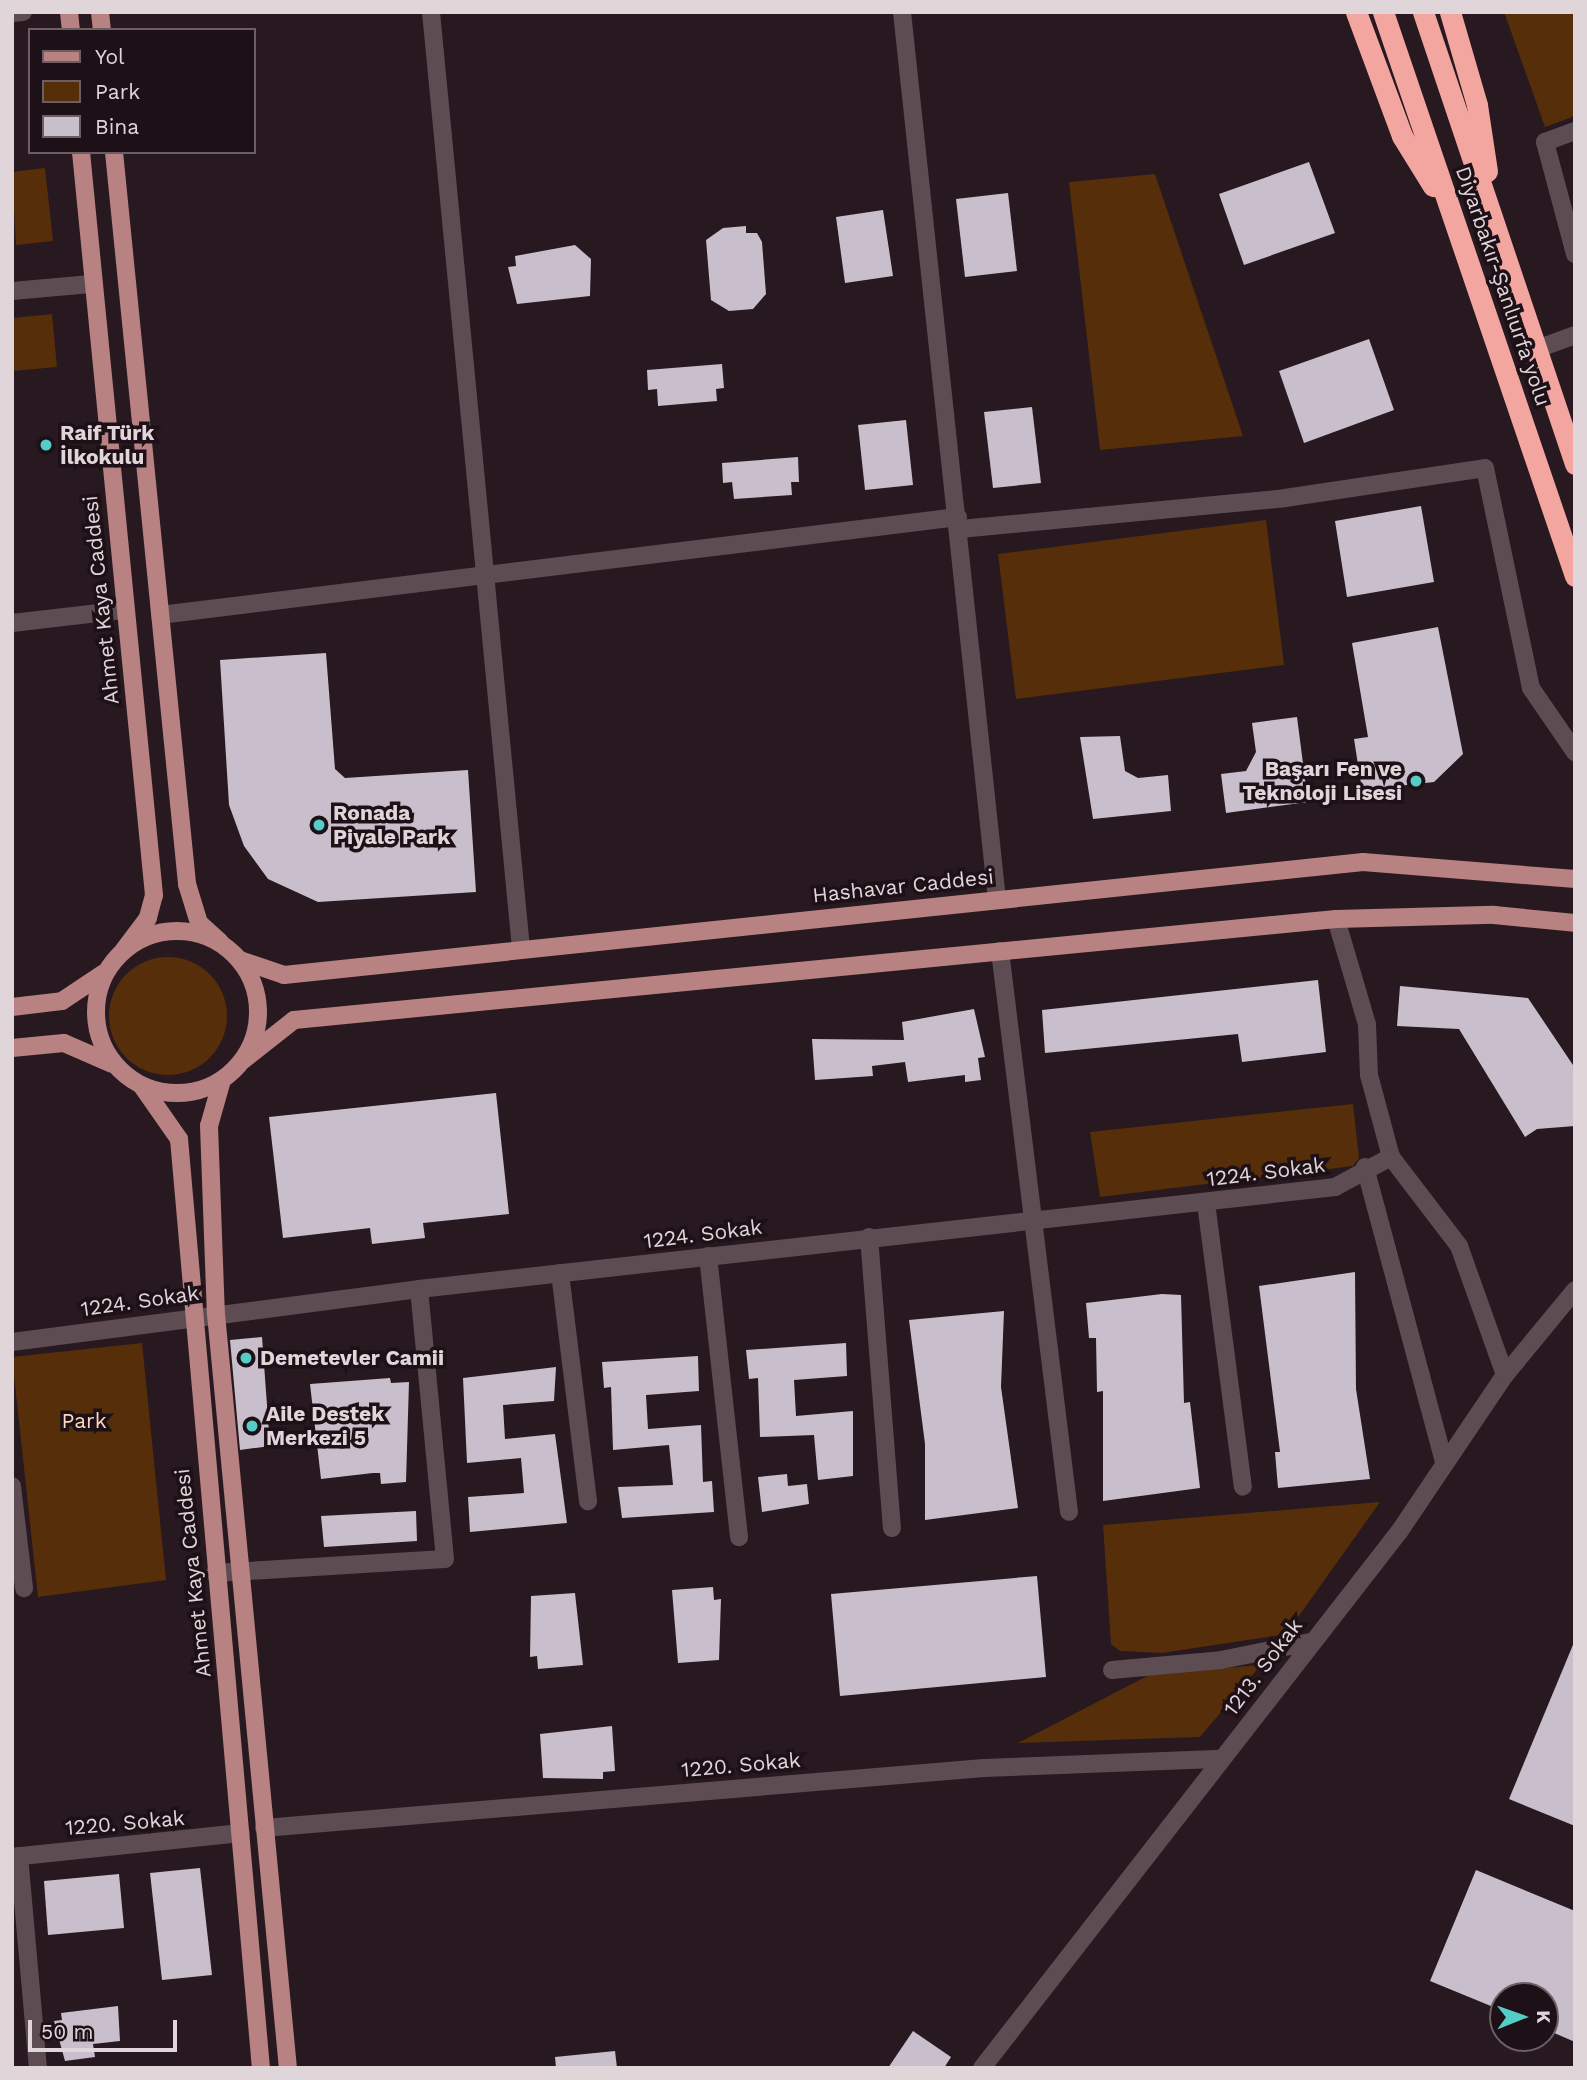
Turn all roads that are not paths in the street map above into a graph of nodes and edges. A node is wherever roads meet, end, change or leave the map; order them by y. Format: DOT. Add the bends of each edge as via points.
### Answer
graph roads {
  1 [pos="23,12"];
  2 [pos="431,12"];
  3 [pos="902,12"];
  4 [pos="1356,12"];
  5 [pos="1383,12"];
  6 [pos="1423,12"];
  7 [pos="1450,12"];
  8 [pos="12,13"];
  9 [pos="1575,131"];
  10 [pos="81,154"];
  11 [pos="114,154"];
  12 [pos="1450,215"];
  13 [pos="1496,225"];
  14 [pos="1575,254"];
  15 [pos="91,284"];
  16 [pos="12,291"];
  17 [pos="1575,335"];
  18 [pos="1536,348"];
  19 [pos="1575,464"];
  20 [pos="959,523"];
  21 [pos="487,573"];
  22 [pos="1575,576"];
  23 [pos="125,610"];
  24 [pos="160,615"];
  25 [pos="12,623"];
  26 [pos="1575,752"];
  27 [pos="1575,880"];
  28 [pos="997,899"];
  29 [pos="1336,919"];
  30 [pos="1575,923"];
  31 [pos="220,942"];
  32 [pos="521,949"];
  33 [pos="123,951"];
  34 [pos="1000,951"];
  35 [pos="240,960"];
  36 [pos="106,971"];
  37 [pos="12,1007"];
  38 [pos="12,1048"];
  39 [pos="242,1061"];
  40 [pos="119,1070"];
  41 [pos="222,1080"];
  42 [pos="142,1086"];
  43 [pos="1391,1157"];
  44 [pos="1365,1167"];
  45 [pos="1206,1202"];
  46 [pos="1032,1220"];
  47 [pos="869,1237"];
  48 [pos="708,1256"];
  49 [pos="560,1273"];
  50 [pos="419,1289"];
  51 [pos="1575,1290"];
  52 [pos="216,1314"];
  53 [pos="191,1317"];
  54 [pos="12,1342"];
  55 [pos="1505,1375"];
  56 [pos="1444,1461"];
  57 [pos="12,1486"];
  58 [pos="1243,1487"];
  59 [pos="588,1501"];
  60 [pos="1069,1512"];
  61 [pos="892,1528"];
  62 [pos="738,1537"];
  63 [pos="240,1570"];
  64 [pos="215,1573"];
  65 [pos="24,1588"];
  66 [pos="1310,1642"];
  67 [pos="1112,1670"];
  68 [pos="1222,1759"];
  69 [pos="264,1828"];
  70 [pos="241,1833"];
  71 [pos="16,1856"];
  72 [pos="38,2068"];
  73 [pos="261,2068"];
  74 [pos="288,2068"];
  75 [pos="982,2068"];
  1 -- 8 [label="street"];
  2 -- 21 [label="street"];
  3 -- 20 [label="street"];
  4 -- 12 [label="highway" via="1402,136"];
  5 -- 12 [label="highway, Diyarbakır-Şanlıurfa yolu"];
  6 -- 13 [label="highway, Diyarbakır-Şanlıurfa yolu"];
  7 -- 13 [label="highway" via="1477,105"];
  9 -- 14 [label="street" via="1545,142"];
  10 -- 15 [label="main road, Ahmet Kaya Caddesi"];
  11 -- 24 [label="main road"];
  12 -- 22 [label="highway, Diyarbakır-Şanlıurfa yolu"];
  13 -- 18 [label="highway, Diyarbakır-Şanlıurfa yolu"];
  15 -- 16 [label="street"];
  15 -- 23 [label="main road, Ahmet Kaya Caddesi"];
  17 -- 18 [label="street"];
  18 -- 19 [label="highway, Diyarbakır-Şanlıurfa yolu"];
  20 -- 21 [label="street"];
  20 -- 26 [label="street" via="1285,498 1485,468 1531,688"];
  20 -- 28 [label="street"];
  21 -- 24 [label="street"];
  21 -- 32 [label="street"];
  23 -- 25 [label="street"];
  23 -- 33 [label="main road, Ahmet Kaya Caddesi" via="154,895 148,918"];
  24 -- 31 [label="main road" via="187,884 199,923"];
  27 -- 28 [label="main road, Hashavar Caddesi" via="1363,862"];
  28 -- 32 [label="main road, Hashavar Caddesi"];
  29 -- 30 [label="main road" via="1494,915"];
  29 -- 34 [label="main road"];
  29 -- 43 [label="street" via="1367,1024 1369,1075"];
  31 -- 33 [label="main road" via="170,930"];
  31 -- 35 [label="main road"];
  32 -- 35 [label="main road, Hashavar Caddesi" via="284,975"];
  33 -- 36 [label="main road"];
  34 -- 39 [label="main road" via="294,1020"];
  34 -- 46 [label="street"];
  35 -- 39 [label="main road" via="258,1008 255,1036"];
  36 -- 37 [label="main road" via="61,1001"];
  36 -- 40 [label="main road" via="96,1021"];
  38 -- 40 [label="main road" via="64,1043 89,1049"];
  39 -- 41 [label="main road"];
  40 -- 42 [label="main road"];
  41 -- 42 [label="main road" via="169,1093"];
  41 -- 52 [label="main road" via="209,1126"];
  42 -- 53 [label="main road, Ahmet Kaya Caddesi" via="179,1139"];
  43 -- 44 [label="street, 1224. Sokak"];
  43 -- 55 [label="street" via="1459,1246"];
  44 -- 45 [label="street, 1224. Sokak" via="1335,1187"];
  44 -- 56 [label="street"];
  45 -- 46 [label="street, 1224. Sokak"];
  45 -- 58 [label="street"];
  46 -- 47 [label="street, 1224. Sokak"];
  46 -- 60 [label="street"];
  47 -- 48 [label="street, 1224. Sokak"];
  47 -- 61 [label="street"];
  48 -- 49 [label="street, 1224. Sokak"];
  48 -- 62 [label="street"];
  49 -- 50 [label="street, 1224. Sokak"];
  49 -- 59 [label="street"];
  50 -- 52 [label="street, 1224. Sokak"];
  50 -- 63 [label="street" via="445,1559"];
  51 -- 55 [label="street, 1213. Sokak"];
  52 -- 53 [label="street, 1224. Sokak"];
  52 -- 63 [label="main road"];
  53 -- 54 [label="street, 1224. Sokak"];
  53 -- 64 [label="main road, Ahmet Kaya Caddesi"];
  55 -- 56 [label="street, 1213. Sokak"];
  56 -- 66 [label="street, 1213. Sokak" via="1399,1532"];
  57 -- 65 [label="street"];
  63 -- 64 [label="street"];
  63 -- 69 [label="main road"];
  64 -- 70 [label="main road, Ahmet Kaya Caddesi"];
  66 -- 67 [label="street" via="1222,1660"];
  66 -- 68 [label="street, 1213. Sokak"];
  68 -- 69 [label="street, 1220. Sokak" via="984,1768"];
  68 -- 75 [label="street, 1213. Sokak"];
  69 -- 74 [label="main road"];
  70 -- 71 [label="street, 1220. Sokak"];
  70 -- 73 [label="main road, Ahmet Kaya Caddesi"];
  71 -- 72 [label="street"];
}
